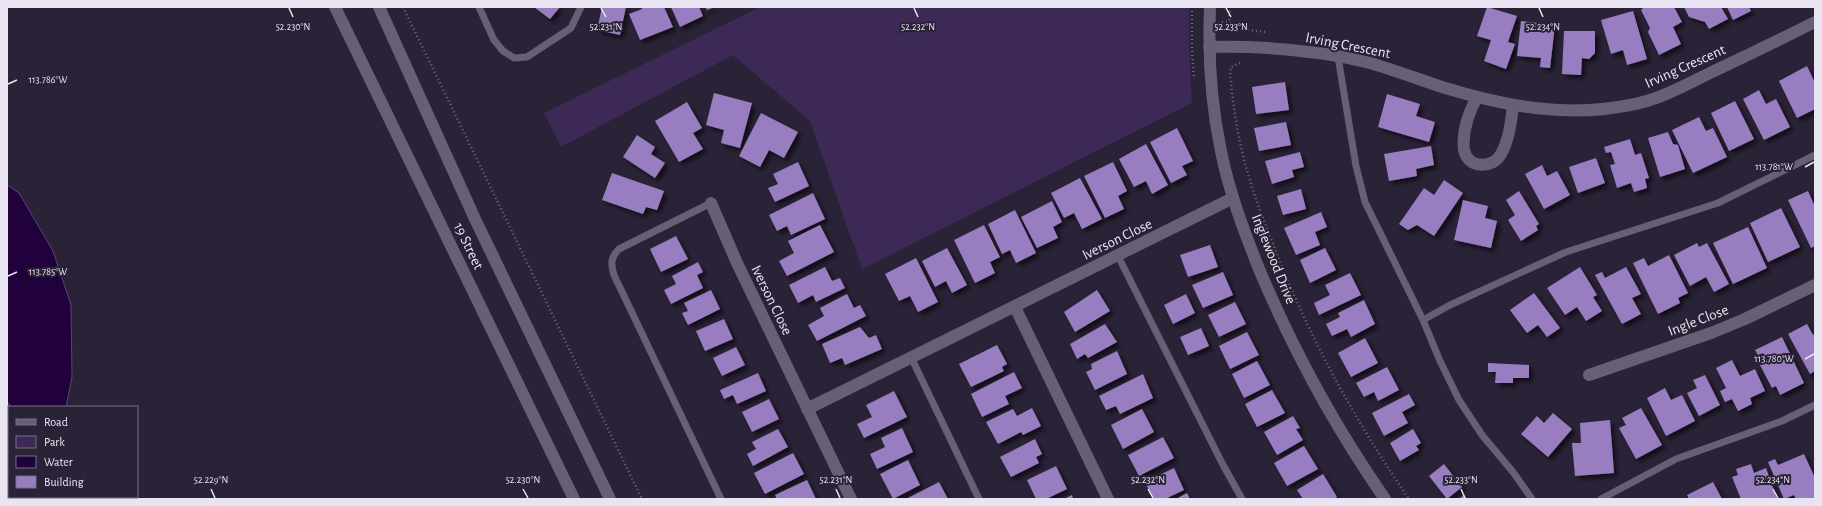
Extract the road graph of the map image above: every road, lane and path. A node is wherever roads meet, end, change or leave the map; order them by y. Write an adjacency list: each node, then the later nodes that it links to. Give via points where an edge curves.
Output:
1 (334, 7): 28 (street, 19 Street)
2 (379, 7): 29 (street, 19 Street, via 475,219)
3 (403, 7): 30 (path)
4 (479, 7): 5 (lane, via 494,40 503,51 514,58 527,57 571,28)
5 (581, 7)
6 (1192, 7): 14 (path)
7 (1210, 7): 11 (street, Inglewood Drive)
8 (1230, 7): 10 (path, via 1229,22 1245,30)
9 (1815, 22): 16 (street, Irving Crescent, via 1668,94 1630,105 1574,112)
10 (1266, 32)
11 (1209, 47): 12 (street, Irving Crescent, via 1280,48); 18 (street, Inglewood Drive, via 1214,112)
12 (1338, 57): 15 (street, Irving Crescent, via 1389,69); 23 (lane, via 1356,166 1365,202)
13 (1245, 62): 37 (path, via 1231,67 1230,73 1244,162 1256,200 1309,330 1354,414)
14 (1194, 79)
15 (1477, 96): 16 (street, Irving Crescent); 16 (street, via 1471,108 1464,138 1465,152 1471,162 1482,166 1493,163 1501,155)
16 (1513, 106)
17 (1815, 155): 23 (lane, via 1718,203 1560,254)
18 (1233, 198): 20 (street, Iverson Close); 36 (street, Inglewood Drive, via 1273,302 1300,357 1335,422)
19 (711, 203): 27 (street, Iverson Close); 31 (lane, via 619,249 613,255 611,264)
20 (1118, 256): 22 (street, Iverson Close); 35 (lane)
21 (1815, 285): 25 (street, Ingle Close, via 1711,333)
22 (1015, 307): 24 (street, Iverson Close); 34 (street)
23 (1423, 320): 38 (lane, via 1459,400 1482,435)
24 (911, 357): 27 (street, Iverson Close); 33 (lane)
25 (1589, 375)
26 (1815, 406): 39 (lane, via 1782,421 1676,459)
27 (807, 409): 32 (street, Iverson Close)
28 (574, 499)
29 (610, 499)
30 (642, 499)
31 (721, 499)
32 (851, 499)
33 (979, 499)
34 (1108, 499)
35 (1242, 499)
36 (1385, 499)
37 (1409, 499)
38 (1532, 499)
39 (1601, 499)

